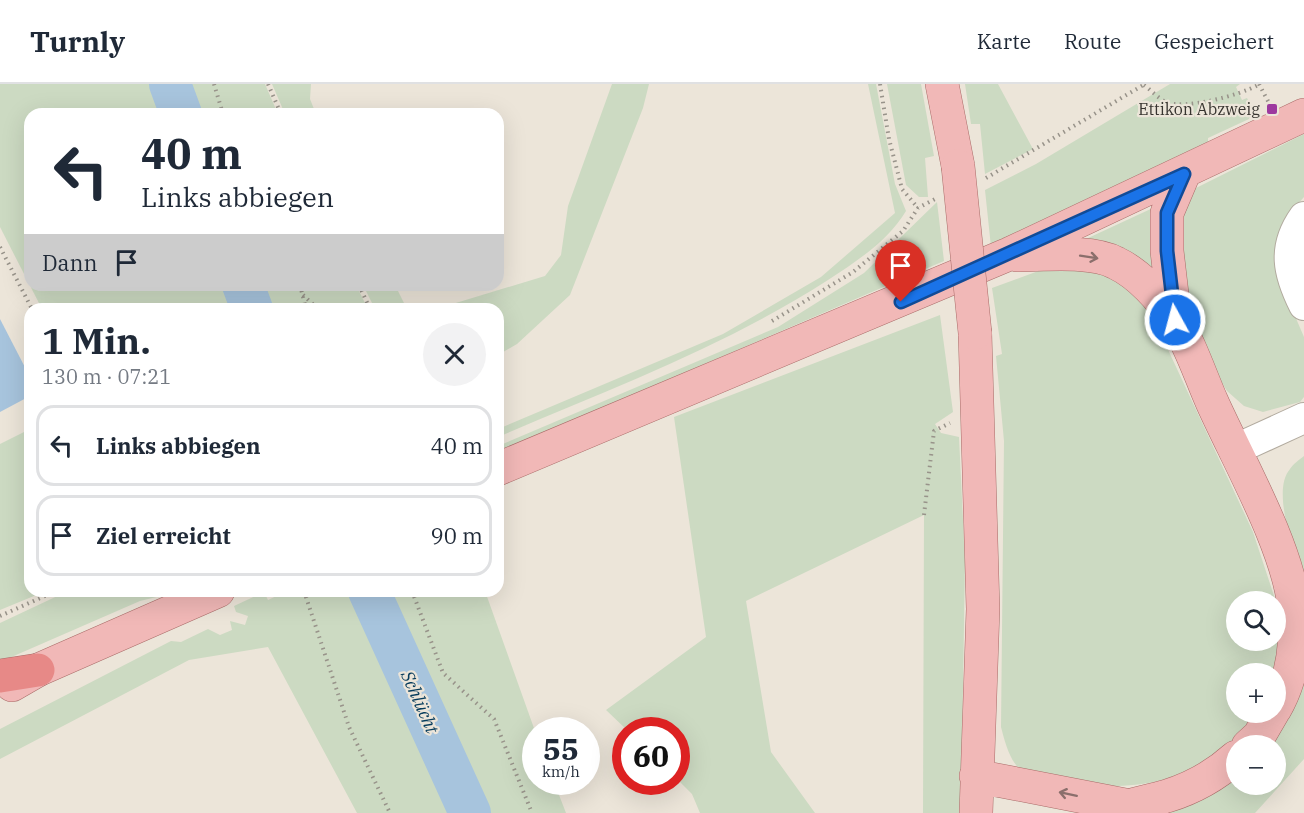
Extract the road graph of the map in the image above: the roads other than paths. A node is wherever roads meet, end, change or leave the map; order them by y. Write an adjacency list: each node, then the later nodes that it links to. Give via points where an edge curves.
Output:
1 (942, 84): 17 (main road, bridge, via 959,180 975,333 983,609)
2 (1304, 115): 3 (main road)
3 (1184, 174): 5 (main road); 7 (main road, via 1167,213)
4 (1304, 217): 6 (street, via 1288,251 1290,271)
5 (1010, 254): 7 (main road, one-way to 7, via 1083,255 1115,262 1143,281); 10 (main road)
6 (1304, 306)
7 (1175, 320): 9 (main road)
8 (1304, 418): 9 (street)
9 (1234, 450): 14 (main road, via 1286,570 1294,606 1296,652)
10 (504, 466)
11 (204, 597): 12 (main road)
12 (38, 670): 13 (highway); 15 (main road)
13 (0, 676)
14 (1286, 683)
15 (0, 691)
16 (1226, 764): 18 (main road, via 1197,785)
17 (976, 776): 18 (main road, one-way to 17); 19 (main road); 20 (main road)
18 (1117, 809)
19 (976, 813)
20 (993, 813)

